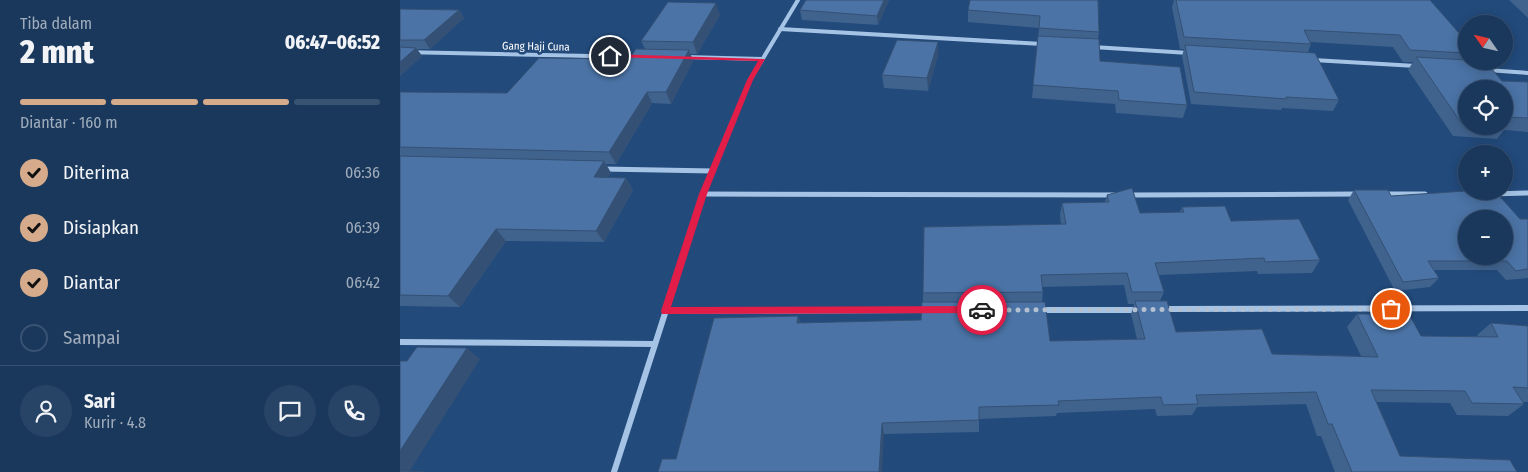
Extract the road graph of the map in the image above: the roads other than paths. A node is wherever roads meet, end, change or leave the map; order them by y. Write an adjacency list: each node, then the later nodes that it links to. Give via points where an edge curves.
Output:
1 (798, 0): 2 (street)
2 (780, 29): 3 (street); 9 (street)
3 (1050, 45)
4 (1089, 47): 6 (street)
5 (400, 52): 7 (street, Gang Haji Cuna)
6 (1199, 53)
7 (645, 57)
8 (674, 57): 9 (street)
9 (762, 59): 15 (street, via 750,80)
10 (1309, 60): 11 (street)
11 (1418, 66)
12 (1478, 70): 13 (street)
13 (1528, 73)
14 (595, 168): 15 (street)
15 (713, 171): 18 (street)
16 (1513, 193): 17 (street)
17 (1528, 193)
18 (703, 194): 19 (street); 27 (street)
19 (1361, 194)
20 (1381, 194): 21 (street)
21 (1430, 194)
22 (1528, 308): 26 (street)
23 (933, 310): 27 (street)
24 (1032, 310): 25 (street)
25 (1141, 310)
26 (1151, 310)
27 (666, 311): 29 (street)
28 (400, 342): 29 (street)
29 (655, 344): 30 (street)
30 (614, 472)

